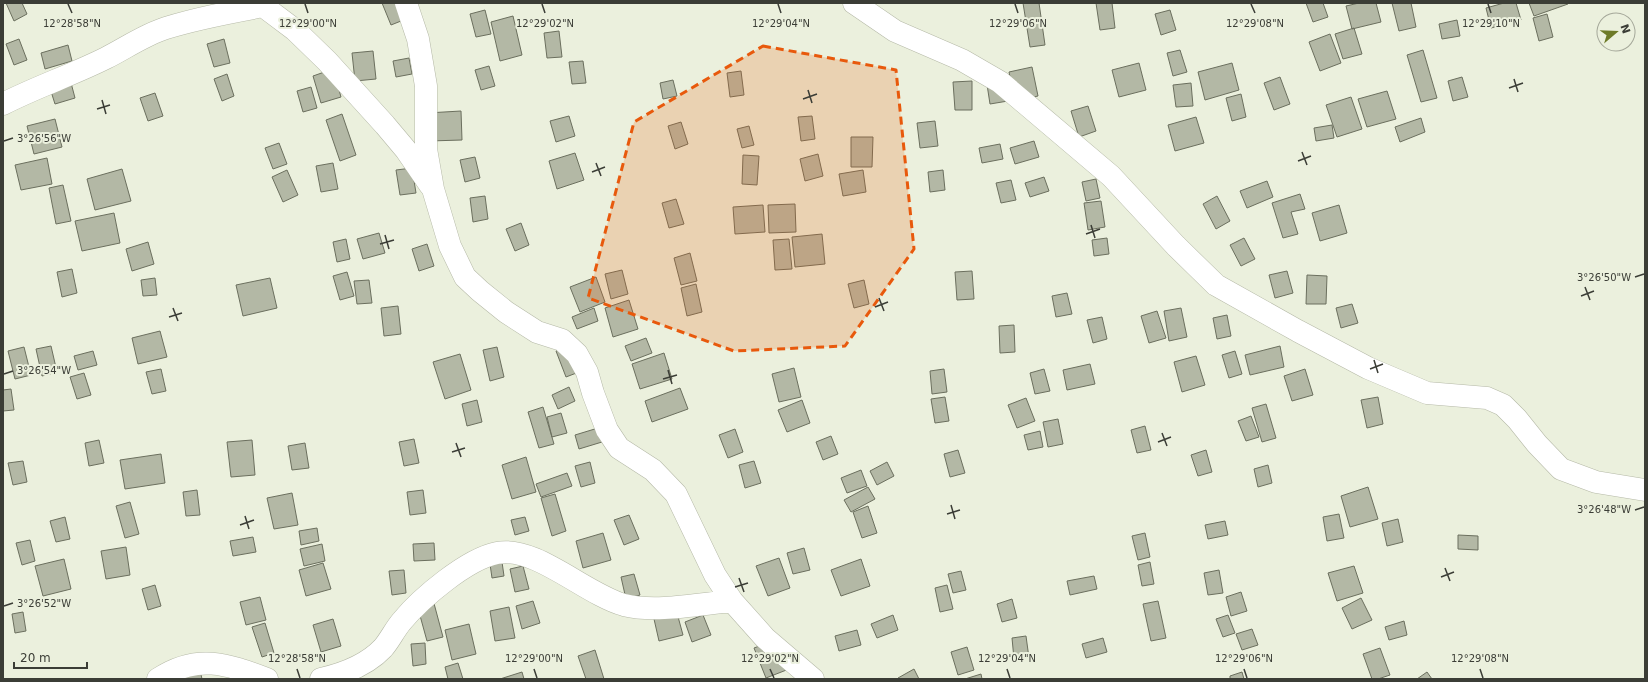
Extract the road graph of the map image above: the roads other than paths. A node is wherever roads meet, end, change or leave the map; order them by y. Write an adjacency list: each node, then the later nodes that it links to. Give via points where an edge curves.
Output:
1 (406, 3): 5 (street, via 418,39 426,86 426,149)
2 (854, 3): 6 (street, via 896,31 962,60 1000,82 1111,176 1216,285 1368,368 1427,393 1488,398 1503,405 1561,469 1596,482)
3 (262, 5): 4 (street, via 166,28 143,37 107,58); 5 (street, via 295,30 327,62 406,150)
4 (3, 104)
5 (432, 189): 7 (street, via 450,246 465,277 506,312 537,332 562,340 577,354 587,372 607,430 619,448 653,470 676,494 715,575)
6 (1645, 490)
7 (732, 601): 10 (street, via 646,609 624,605 599,596 542,562 516,553 498,553 480,559 457,572 402,621 382,648 364,663 336,676); 11 (street, via 765,638)
8 (158, 679): 9 (street, via 186,666 210,663 231,666)
9 (266, 679)
10 (321, 679)
11 (813, 679)

